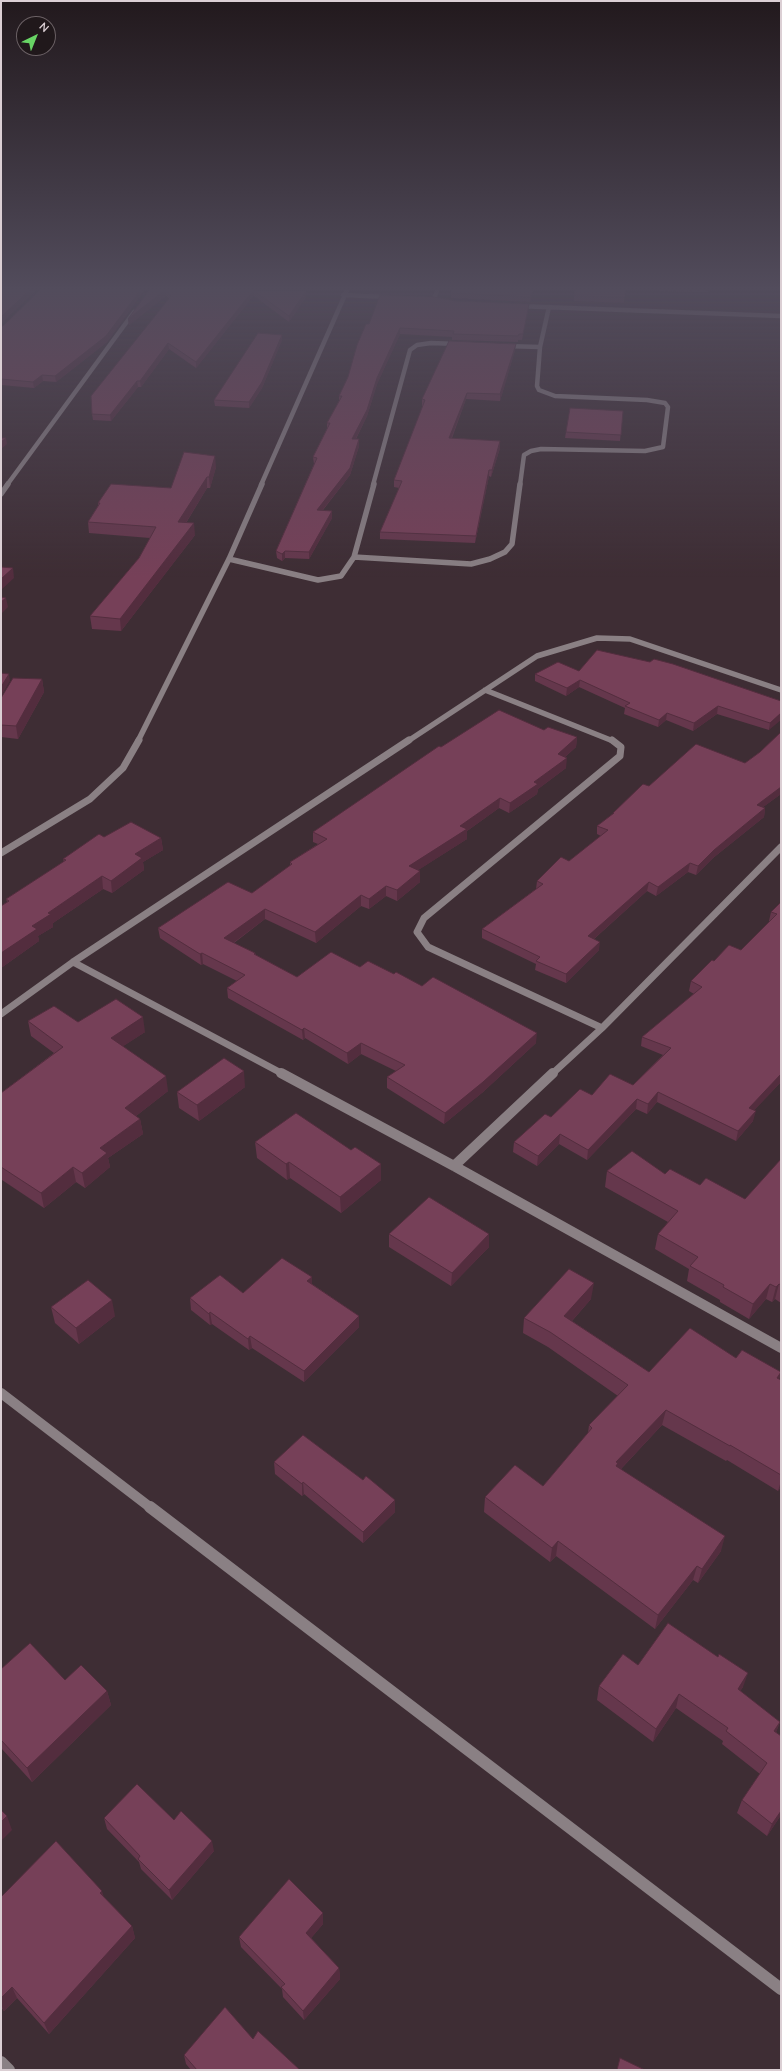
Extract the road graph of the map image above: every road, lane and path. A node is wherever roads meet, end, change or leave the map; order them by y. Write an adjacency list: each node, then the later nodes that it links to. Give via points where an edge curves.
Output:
1 (81, 385): 5 (street)
2 (304, 385): 7 (street)
3 (401, 385): 6 (street)
4 (538, 385): 6 (street, via 539,390 555,396 652,400 664,403 668,407 663,447 645,451 531,450 524,455 512,544 505,552 490,559 471,564)
5 (1, 494)
6 (354, 557): 7 (street, via 341,576 318,580)
7 (229, 560): 11 (street, via 123,768 90,800)
8 (485, 690): 9 (street, via 537,656 597,638 630,639); 12 (street); 14 (street, via 608,738 621,747 620,756 424,918 417,932 428,947)
9 (781, 690)
10 (781, 847): 14 (street)
11 (1, 853)
12 (73, 962): 13 (street); 15 (street)
13 (1, 1014)
14 (602, 1028): 15 (street)
15 (454, 1166): 16 (street)
16 (781, 1348)
17 (1, 1393): 18 (street)
18 (781, 1989)
19 (1, 2062): 20 (street)
20 (9, 2070)

